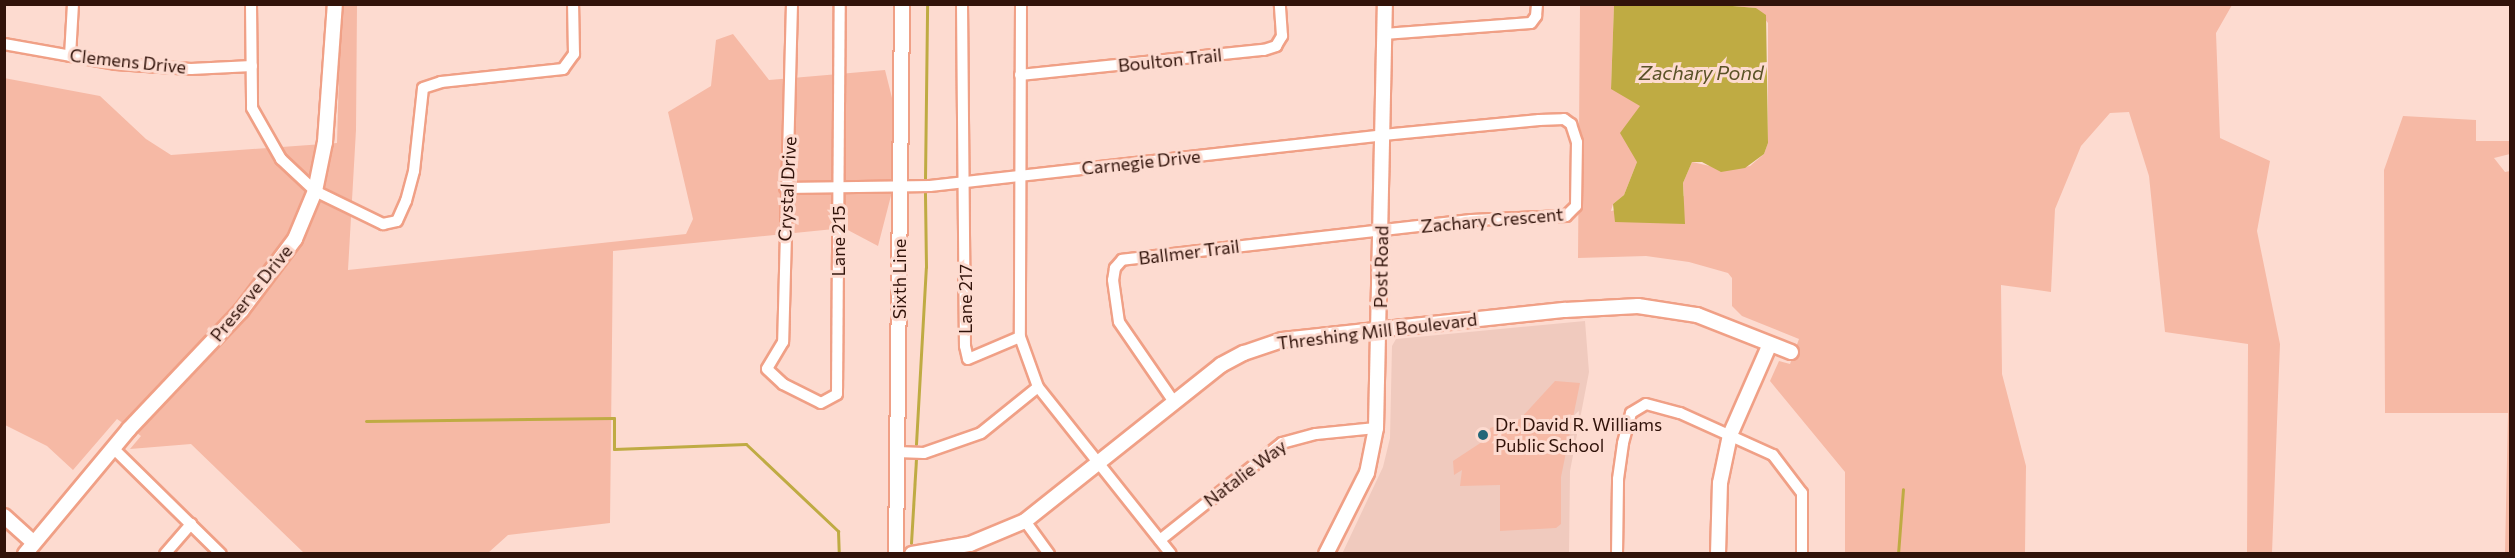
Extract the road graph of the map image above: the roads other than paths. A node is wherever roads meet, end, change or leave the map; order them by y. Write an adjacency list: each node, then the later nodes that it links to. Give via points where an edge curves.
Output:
1 (73, 4): 15 (street)
2 (251, 4): 16 (street)
3 (335, 4): 24 (street, Preserve Drive, via 325,142)
4 (573, 4): 24 (street, via 574,54 563,69 441,82 423,88 414,171 397,221 383,224)
5 (792, 4): 21 (street, Crystal Drive)
6 (840, 4): 22 (street, Lane 215)
7 (902, 4): 23 (street, Sixth Line)
8 (962, 4): 20 (street)
9 (1021, 4): 17 (street)
10 (1280, 4): 17 (street, Boulton Trail, via 1282,36 1276,46 1264,50)
11 (1385, 4): 13 (street, Post Road)
12 (1537, 4): 13 (street, via 1536,16 1530,23)
13 (1384, 34): 18 (street, Post Road)
14 (4, 44): 15 (street, Clemens Drive)
15 (70, 56): 16 (street, Clemens Drive, via 180,68)
16 (252, 66): 24 (street, via 252,108 281,159)
17 (1020, 75): 19 (street)
18 (1383, 135): 19 (street, Carnegie Drive); 25 (street, Post Road); 25 (street, Zachary Crescent, via 1564,119 1575,130 1577,170 1576,206 1566,216 1471,220)
19 (1019, 176): 20 (street, Carnegie Drive); 27 (street)
20 (965, 182): 23 (street, Carnegie Drive); 27 (street, Lane 217, via 968,359)
21 (785, 188): 22 (street, Carnegie Drive); 30 (street, Crystal Drive, via 783,342)
22 (838, 188): 23 (street, Carnegie Drive); 30 (street, Lane 215, via 837,394 829,401 813,402)
23 (899, 188): 36 (street, Sixth Line)
24 (315, 191): 35 (street, Preserve Drive, via 295,238 242,311)
25 (1381, 230): 26 (street, Post Road); 32 (street, Ballmer Trail, via 1122,260 1115,268 1113,280 1119,322)
26 (1380, 329): 28 (street, Threshing Mill Boulevard, via 1565,310 1647,306 1697,315); 32 (street, Threshing Mill Boulevard, via 1261,346 1221,366); 33 (street, Post Road)
27 (1020, 337): 31 (street)
28 (1770, 344): 29 (street, Threshing Mill Boulevard); 34 (street)
29 (1791, 352)
30 (767, 369)
31 (1038, 387): 36 (street, via 981,433 924,453); 37 (street)
32 (1174, 402): 37 (street, Threshing Mill Boulevard)
33 (1376, 428): 41 (street, Natalie Way, via 1316,434 1282,443); 50 (street, Post Road, via 1367,473)
34 (1730, 435): 51 (street, via 1667,408 1646,404 1634,409 1618,479); 52 (street, via 1720,483); 53 (street, via 1773,455 1800,489)
35 (113, 448): 40 (street); 42 (street, Preserve Drive)
36 (897, 452): 46 (street, Sixth Line)
37 (1100, 462): 39 (street, Threshing Mill Boulevard); 41 (street)
38 (4, 516): 42 (street)
39 (1025, 521): 47 (street, Threshing Mill Boulevard, via 970,544); 48 (street)
40 (191, 524): 44 (street); 45 (street)
41 (1160, 540): 49 (street)
42 (33, 542): 43 (street, Preserve Drive)
43 (24, 554)
44 (165, 554)
45 (221, 554)
46 (896, 554)
47 (912, 554)
48 (1049, 554)
49 (1171, 554)
50 (1326, 554)
51 (1617, 554)
52 (1718, 554)
53 (1802, 554)

